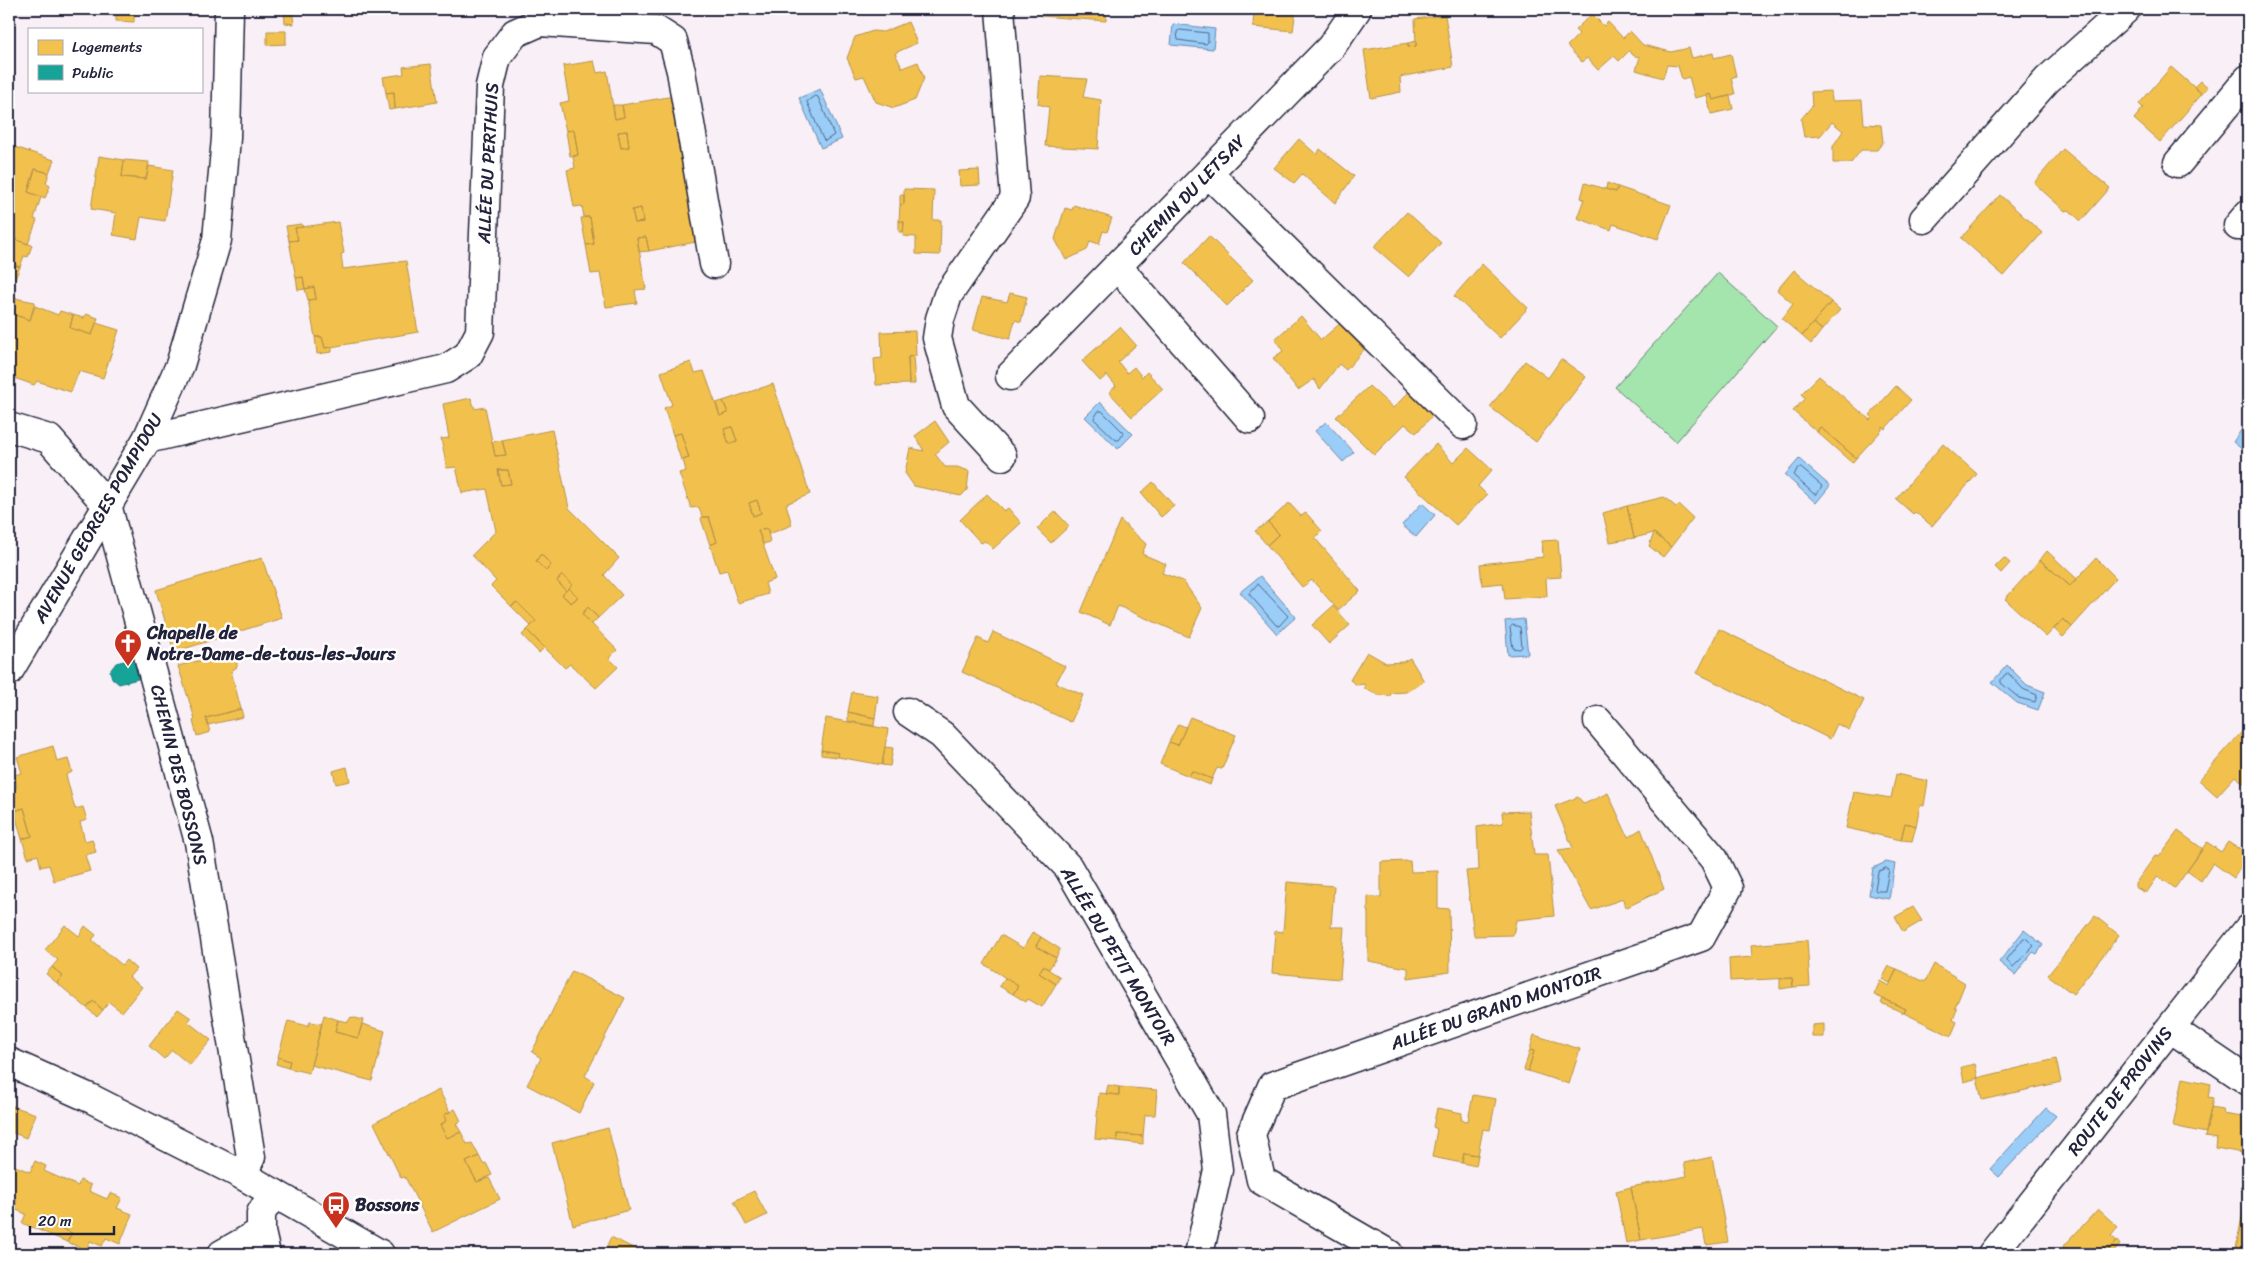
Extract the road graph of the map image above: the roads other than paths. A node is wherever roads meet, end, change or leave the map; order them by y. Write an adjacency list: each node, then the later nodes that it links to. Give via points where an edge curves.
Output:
1 (229, 9): 15 (street, AVENUE GEORGES POMPIDOU, via 226,138 217,240 180,365)
2 (1000, 9): 16 (street, via 1015,198 948,295 937,338 956,406)
3 (1357, 9): 7 (street, CHEMIN DU LETSAY, via 1331,48)
4 (2126, 9): 8 (street, via 2047,80)
5 (2248, 79): 6 (street)
6 (2178, 163)
7 (1208, 173): 10 (street, CHEMIN DU LETSAY); 13 (street)
8 (1924, 220)
9 (714, 264): 15 (street, ALLÉE DU PERTHUIS, via 673,41 656,30 540,22 515,33 497,57 490,86 480,332 468,355 446,369)
10 (1117, 266): 11 (street, CHEMIN DU LETSAY); 12 (street)
11 (1010, 376)
12 (1250, 419)
13 (1463, 425)
14 (9, 426): 17 (street, CHEMIN DES BOSSONS, via 49,439)
15 (148, 439): 17 (street, AVENUE GEORGES POMPIDOU)
16 (1002, 456)
17 (107, 505): 18 (street, AVENUE GEORGES POMPIDOU); 27 (street, CHEMIN DES BOSSONS, via 199,842 251,1157)
18 (9, 671)
19 (908, 712): 32 (street, ALLÉE DU PETIT MONTOIR, via 942,735 1068,867 1211,1114 1218,1170)
20 (1598, 721): 33 (street, ALLÉE DU GRAND MONTOIR, via 1714,859 1728,888 1701,937 1272,1086 1251,1134 1261,1180)
21 (2248, 929): 22 (street, ROUTE DE PROVINS)
22 (2170, 1028): 25 (street); 34 (street, ROUTE DE PROVINS)
23 (9, 1062): 26 (street)
24 (9, 1078): 26 (street)
25 (2248, 1082)
26 (92, 1099): 27 (street)
27 (242, 1175): 28 (street)
28 (274, 1193): 29 (street, via 261,1213); 31 (street)
29 (264, 1243): 30 (street)
30 (222, 1254)
31 (380, 1254)
32 (1200, 1254)
33 (1389, 1254)
34 (1992, 1254)

